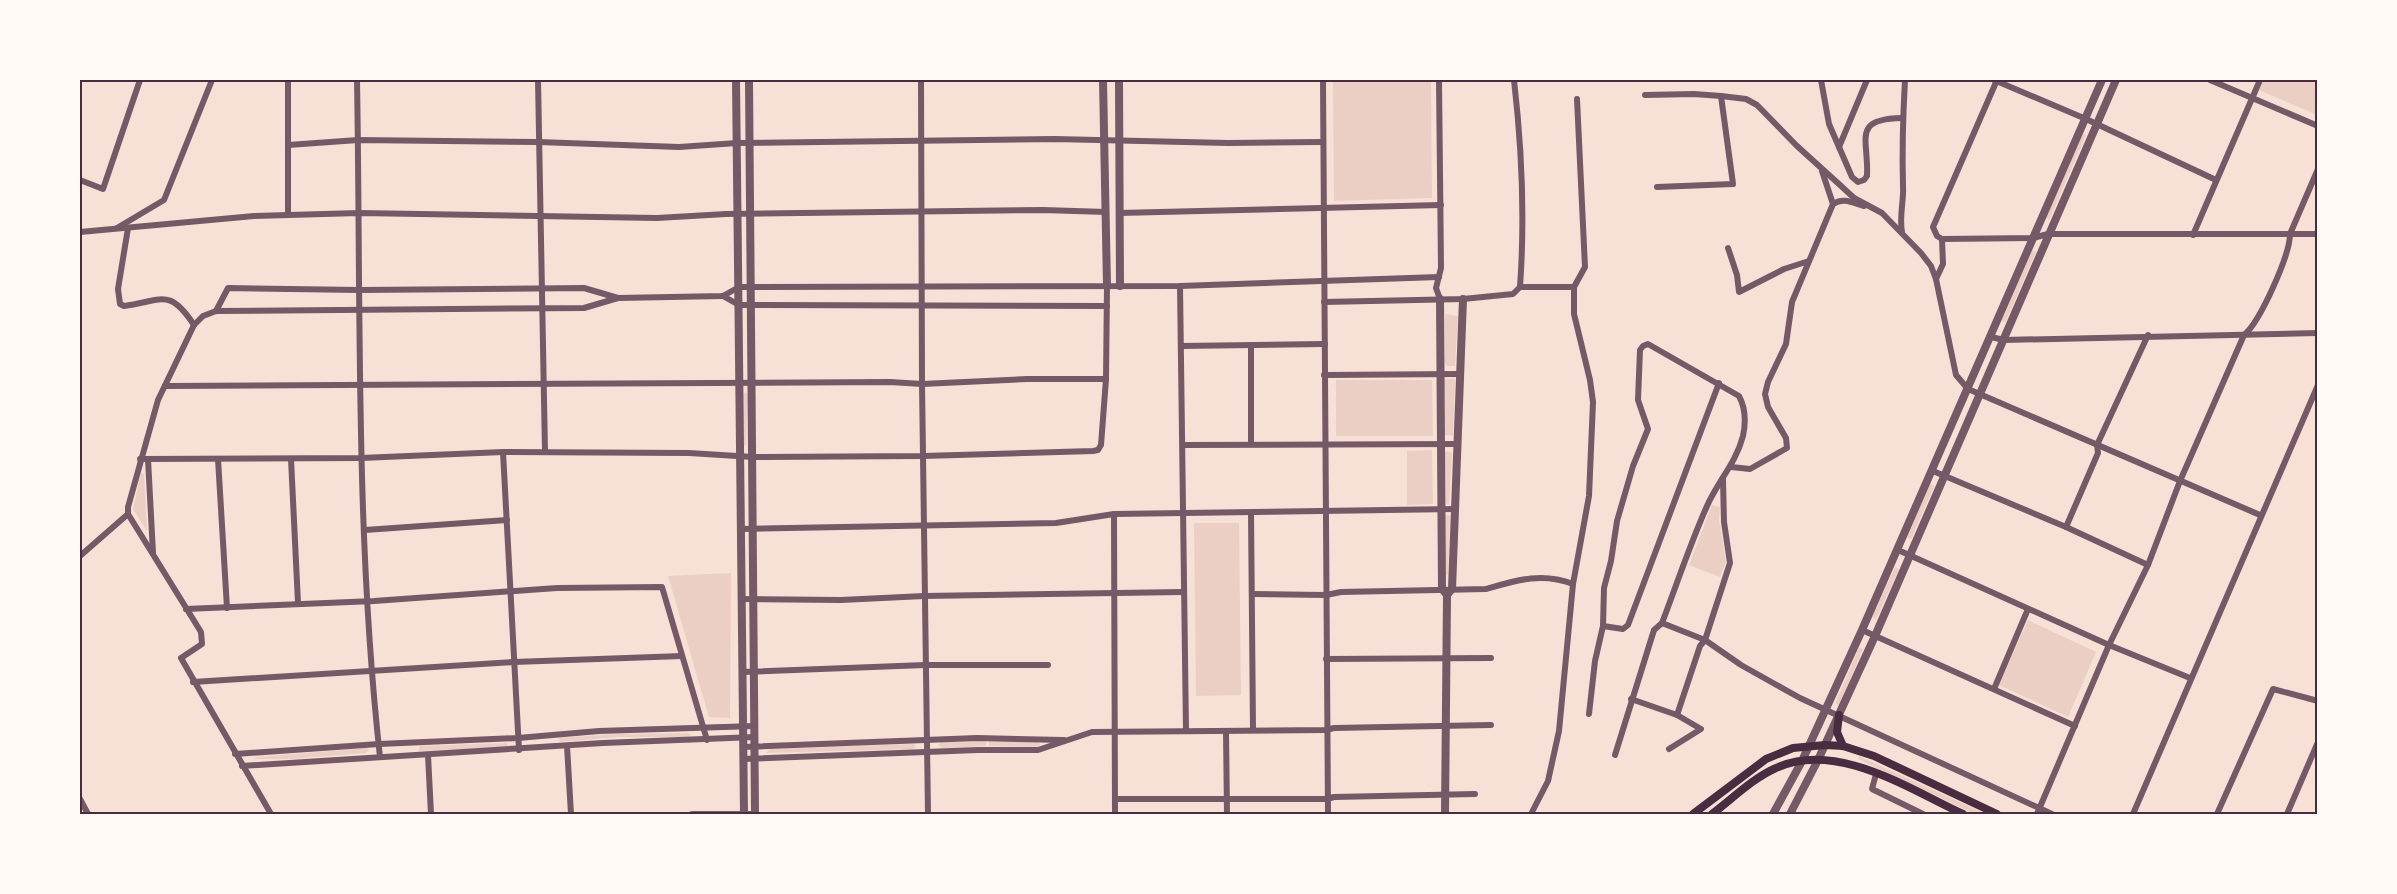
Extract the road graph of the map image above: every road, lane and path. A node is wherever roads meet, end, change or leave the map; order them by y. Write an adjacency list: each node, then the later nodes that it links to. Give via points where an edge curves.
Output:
1 (140, 80): 42 (street, via 103,189)
2 (212, 80): 58 (street, via 164,200)
3 (288, 80): 38 (street)
4 (357, 80): 30 (street)
5 (538, 80): 33 (street)
6 (736, 80): 36 (street)
7 (748, 80): 37 (street)
8 (921, 80): 32 (street)
9 (1104, 80): 31 (street)
10 (1119, 80): 34 (street)
11 (1323, 80): 35 (street)
12 (1439, 80): 46 (street)
13 (1514, 80): 78 (street, via 1524,234)
14 (1821, 80): 39 (street, via 1829,124)
15 (1867, 80): 39 (street)
16 (1905, 80): 26 (street)
17 (1996, 80): 27 (street); 66 (street, via 1933,227)
18 (2102, 80): 27 (street)
19 (2115, 80): 28 (street)
20 (2210, 80): 25 (street)
21 (2260, 80): 25 (street)
22 (1645, 95): 23 (street)
23 (1721, 96): 40 (street, via 1746,99 1757,105); 44 (street, via 1733,184)
24 (1577, 99): 79 (street, via 1586,267)
25 (2252, 99): 29 (street); 43 (street)
26 (1902, 118): 39 (street, via 1883,119 1866,131 1864,180 1858,182 1852,177); 60 (street)
27 (2086, 118): 28 (street); 65 (street)
28 (2096, 124): 43 (street); 61 (street)
29 (2318, 126)
30 (358, 140): 33 (street); 38 (street); 50 (street)
31 (1105, 140): 32 (street); 34 (street); 49 (street)
32 (920, 141): 37 (street); 51 (street)
33 (538, 142): 36 (street, via 679,147); 53 (street)
34 (1119, 142): 35 (street); 52 (street)
35 (1322, 142): 47 (street)
36 (737, 143): 37 (street); 54 (street)
37 (750, 143): 56 (street)
38 (288, 145): 55 (street)
39 (1839, 147)
40 (1821, 168): 45 (street); 48 (street)
41 (2318, 169): 62 (street)
42 (80, 180)
43 (2216, 180): 64 (street)
44 (1657, 187)
45 (1833, 204): 48 (street, via 1839,200); 68 (street)
46 (1441, 205): 47 (street); 69 (street)
47 (1323, 208): 52 (street); 71 (street)
48 (1870, 208): 60 (street, via 1882,213)
49 (1106, 212): 51 (street); 73 (street)
50 (359, 213): 53 (street); 55 (street); 81 (street)
51 (921, 213): 56 (street); 72 (street)
52 (1119, 213): 74 (street)
53 (540, 214): 54 (street, via 657,218); 80 (street)
54 (738, 214): 56 (street); 76 (street)
55 (288, 215): 57 (street)
56 (751, 215): 77 (street)
57 (128, 228): 58 (street); 94 (street, via 118,289 120,304 166,299 182,308)
58 (114, 230): 59 (street)
59 (80, 232)
60 (1902, 232): 70 (street, via 1931,266)
61 (2048, 234): 64 (street); 65 (street); 99 (street)
62 (2290, 234): 63 (street); 64 (street); 97 (street, via 2290,245 2271,290 2253,327)
63 (2318, 234)
64 (2193, 235)
65 (2033, 238): 66 (street); 98 (street)
66 (1942, 239): 70 (street, via 1943,264)
67 (1728, 248): 68 (street, via 1738,292)
68 (1809, 261): 132 (street, via 1792,302 1786,344 1766,394 1787,448 1750,469)
69 (1439, 277): 71 (street); 84 (street, via 1436,288)
70 (1936, 279): 115 (street, via 1956,375)
71 (1323, 282): 75 (street); 86 (street)
72 (921, 286): 73 (street); 77 (street); 89 (street)
73 (1107, 286): 74 (street); 90 (street)
74 (1120, 286): 75 (street)
75 (1180, 286): 102 (street)
76 (739, 287): 77 (street); 82 (street); 87 (street)
77 (752, 287): 88 (street)
78 (1520, 287): 79 (street); 85 (street, via 1513,294)
79 (1574, 287): 156 (street, via 1574,314 1593,402 1589,496)
80 (542, 288): 81 (street); 83 (street, via 584,288); 91 (street)
81 (359, 290): 92 (street, via 228,288); 93 (street)
82 (723, 296): 83 (street); 87 (street)
83 (618, 298): 91 (street, via 584,308)
84 (1440, 299): 85 (street); 86 (street); 103 (street)
85 (1463, 299): 104 (street)
86 (1324, 302): 100 (street)
87 (739, 305): 88 (street); 109 (street)
88 (752, 306): 89 (street); 107 (street)
89 (921, 306): 90 (street); 111 (street)
90 (1107, 306): 106 (street)
91 (542, 309): 93 (street); 108 (street)
92 (216, 311): 93 (street); 94 (street, via 203,316)
93 (360, 311): 112 (street)
94 (194, 326): 114 (street)
95 (2318, 333): 97 (street)
96 (2148, 335): 97 (street); 99 (street); 122 (street)
97 (2244, 335): 136 (street)
98 (1991, 337): 99 (street); 115 (street)
99 (2004, 340): 116 (street)
100 (1324, 344): 101 (street); 105 (street)
101 (1251, 345): 102 (street); 118 (street)
102 (1181, 346): 121 (street)
103 (1441, 374): 104 (street); 105 (street); 119 (street)
104 (1460, 374): 120 (street)
105 (1324, 375): 117 (street)
106 (1106, 379): 111 (street, via 1027,378); 125 (street, via 1098,450)
107 (752, 382): 109 (street); 111 (street); 127 (street)
108 (543, 383): 109 (street); 112 (street); 124 (street)
109 (740, 383): 126 (street)
110 (1719, 383): 132 (street, via 1739,396 1745,412 1742,438); 172 (street, via 1628,625 1623,629); 172 (street, via 1648,344 1640,351 1638,400 1648,429 1617,521 1604,588)
111 (922, 384): 125 (street)
112 (361, 385): 114 (street); 128 (street)
113 (2318, 385): 144 (street)
114 (165, 386): 129 (street)
115 (1968, 389): 116 (street); 133 (street)
116 (1979, 394): 122 (street); 134 (street)
117 (1324, 443): 118 (street); 119 (street); 140 (street)
118 (1251, 444): 121 (street)
119 (1441, 444): 120 (street); 138 (street)
120 (1458, 444): 137 (street)
121 (1183, 445): 143 (street)
122 (2097, 445): 136 (street); 147 (street, via 2098,453)
123 (503, 452): 124 (street); 128 (street); 145 (street)
124 (545, 452): 126 (street)
125 (923, 456): 127 (street); 146 (street)
126 (740, 457): 127 (street); 149 (street)
127 (753, 457): 148 (street)
128 (361, 458): 131 (street); 150 (street)
129 (144, 459): 130 (street); 141 (street); 152 (street)
130 (218, 459): 131 (street); 168 (street)
131 (291, 459): 167 (street)
132 (1731, 467): 135 (street)
133 (1932, 471): 134 (street); 151 (street)
134 (1943, 476): 147 (street); 153 (street)
135 (1723, 479): 171 (street, via 1708,504); 175 (street, via 1730,563)
136 (2180, 481): 144 (street); 155 (street)
137 (1455, 509): 138 (street); 158 (street)
138 (1442, 510): 140 (street); 158 (street)
139 (1251, 513): 140 (street); 143 (street); 161 (street)
140 (1325, 513): 162 (street)
141 (128, 514): 152 (street); 154 (street)
142 (1114, 514): 143 (street); 146 (street, via 1056,523); 160 (street)
143 (1183, 514): 159 (street)
144 (2260, 515): 187 (street)
145 (507, 520): 150 (street); 157 (street)
146 (923, 526): 148 (street); 163 (street)
147 (2066, 527): 155 (street)
148 (754, 528): 149 (street); 165 (street)
149 (741, 529): 164 (street)
150 (365, 530): 166 (street)
151 (1898, 549): 153 (street); 173 (street)
152 (153, 554): 169 (street)
153 (1909, 555): 170 (street); 174 (street)
154 (80, 556)
155 (2148, 565): 176 (street)
156 (1573, 584): 158 (street, via 1536,577 1486,590); 253 (street, via 1559,731 1548,781)
157 (511, 591): 166 (street); 177 (street, via 662,587); 181 (street)
158 (1447, 591): 162 (street); 178 (street)
159 (1183, 592): 160 (street); 202 (street)
160 (1114, 594): 163 (street); 206 (street)
161 (1252, 594): 162 (street); 204 (street)
162 (1326, 595): 180 (street)
163 (924, 596): 165 (street); 182 (street)
164 (741, 599): 165 (street); 185 (street)
165 (754, 599): 186 (street)
166 (368, 601): 167 (street); 184 (street)
167 (298, 603): 168 (street)
168 (227, 608): 169 (street)
169 (186, 609): 188 (street, via 201,632 202,644 181,658)
170 (2028, 609): 176 (street); 189 (street)
171 (1662, 623): 175 (street); 190 (street, via 1654,630)
172 (1603, 626): 193 (street)
173 (1862, 630): 174 (street); 192 (street)
174 (1875, 636): 189 (street); 195 (street)
175 (1705, 640): 192 (street, via 1774,685); 194 (street)
176 (2109, 645): 187 (street); 200 (street)
177 (682, 656): 181 (street); 201 (street)
178 (1447, 657): 179 (street); 180 (street); 199 (street)
179 (1491, 658)
180 (1326, 659): 205 (street)
181 (514, 662): 184 (street); 209 (street)
182 (925, 665): 183 (street); 186 (street); 211 (street)
183 (1048, 665)
184 (374, 672): 188 (street); 214 (street)
185 (742, 672): 186 (street); 197 (street)
186 (754, 672): 198 (street)
187 (2190, 678): 262 (street)
188 (193, 682): 224 (street)
189 (1994, 689): 200 (street)
190 (1631, 699): 194 (street); 226 (street)
191 (2318, 701): 263 (street, via 2273,689)
192 (1826, 710): 195 (street); 217 (street)
193 (1589, 714)
194 (1677, 715): 221 (street, via 1701,729)
195 (1839, 715): 215 (street); 218 (main road, via 1837,732); 240 (street)
196 (1491, 725): 199 (street)
197 (742, 726): 198 (street); 201 (street); 207 (street)
198 (755, 726): 208 (street)
199 (1445, 726): 205 (street); 235 (street)
200 (2075, 726): 240 (street)
201 (704, 728): 209 (street, via 599,730); 210 (street)
202 (1186, 730): 203 (street); 206 (street)
203 (1226, 730): 204 (street); 238 (street)
204 (1253, 730): 205 (street)
205 (1326, 730): 239 (street)
206 (1114, 732): 212 (street, via 1092,732); 237 (street)
207 (742, 737): 208 (street); 210 (street); 219 (street)
208 (755, 737): 220 (street)
209 (518, 738): 214 (street); 222 (street)
210 (707, 740): 216 (street)
211 (927, 740): 212 (street); 220 (street); 223 (street)
212 (1067, 740): 223 (street, via 1038,750)
213 (2318, 742): 264 (street)
214 (379, 744): 224 (street); 227 (street)
215 (1825, 745): 217 (main road); 218 (main road); 230 (street)
216 (567, 746): 222 (street); 244 (street)
217 (1809, 746): 231 (street); 254 (main road, via 1781,751 1766,759)
218 (1843, 746): 260 (main road)
219 (743, 747): 220 (street); 228 (street)
220 (755, 747): 229 (street)
221 (1669, 749)
222 (519, 750): 225 (street)
223 (927, 753): 229 (street); 248 (street)
224 (235, 754): 232 (street)
225 (428, 755): 227 (street); 243 (street)
226 (1615, 755)
227 (380, 757): 232 (street)
228 (743, 759): 229 (street); 246 (street)
229 (755, 759): 247 (street)
230 (1818, 760): 231 (main road); 233 (main road, via 1848,762); 257 (street)
231 (1802, 761): 255 (main road, via 1768,772); 256 (street)
232 (242, 766): 242 (street)
233 (1876, 774): 258 (street, via 1872,789); 259 (main road)
234 (1475, 794): 235 (street)
235 (1445, 795): 239 (street); 252 (street)
236 (80, 799): 241 (street)
237 (1115, 799): 238 (street); 249 (street)
238 (1227, 799): 239 (street); 250 (street)
239 (1327, 800): 251 (street)
240 (2038, 812): 261 (street)
241 (88, 814)
242 (271, 814)
243 (431, 814)
244 (571, 814)
245 (692, 814): 246 (street)
246 (744, 814): 247 (street)
247 (755, 814)
248 (928, 814)
249 (1116, 814)
250 (1227, 814)
251 (1328, 814)
252 (1445, 814)
253 (1531, 814)
254 (1694, 814)
255 (1712, 814)
256 (1773, 814)
257 (1790, 814)
258 (1923, 814)
259 (1963, 814)
260 (1997, 814)
261 (2052, 814)
262 (2133, 814)
263 (2217, 814)
264 (2287, 814)

